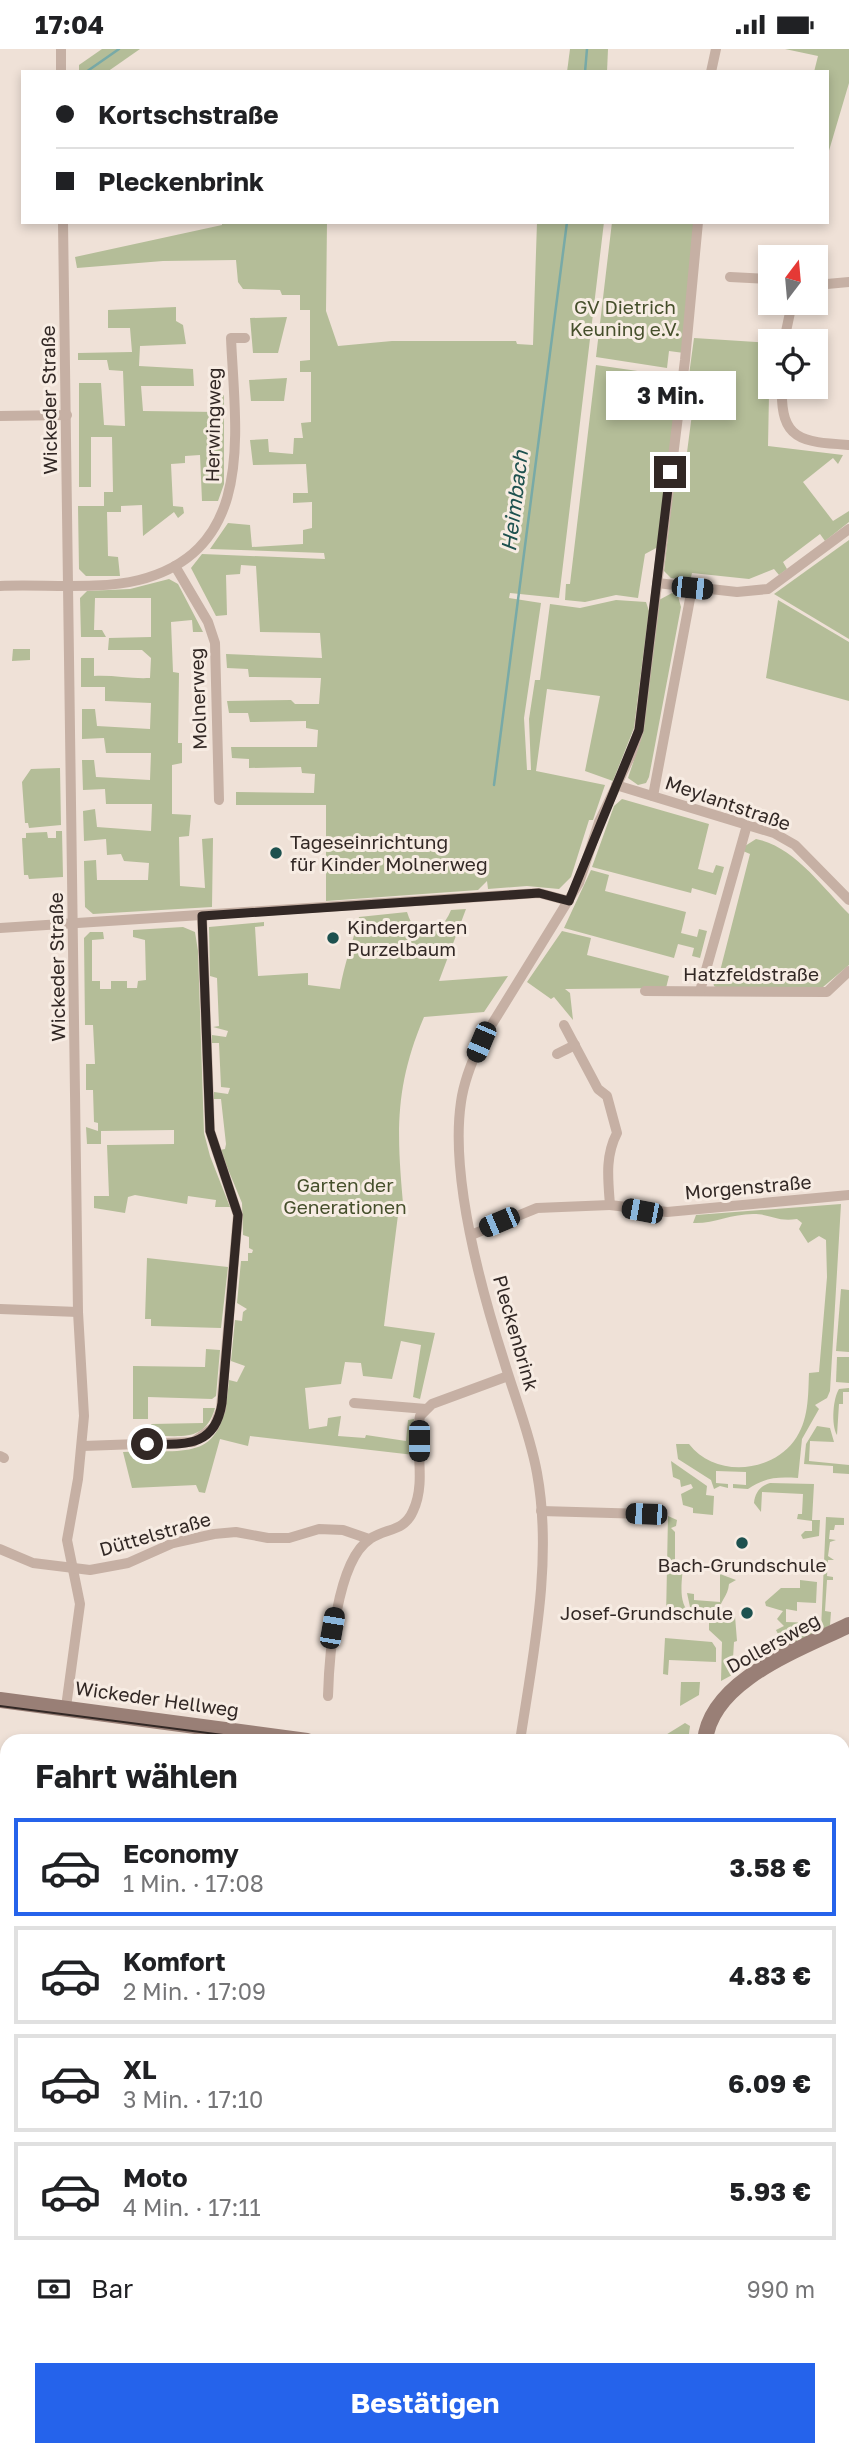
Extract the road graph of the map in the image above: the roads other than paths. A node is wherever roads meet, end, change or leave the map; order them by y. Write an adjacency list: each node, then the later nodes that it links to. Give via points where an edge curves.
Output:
1 (61, 49): 3 (street)
2 (716, 49): 4 (street)
3 (61, 70)
4 (711, 70)
5 (63, 224): 13 (street, Wickeder Straße)
6 (698, 224): 18 (street, Pleckenbrink)
7 (730, 278): 8 (street)
8 (758, 279)
9 (849, 282): 10 (street)
10 (828, 284)
11 (245, 338): 17 (street, Herwingweg, via 231,338 235,460 228,499 211,533)
12 (782, 399): 15 (street, via 782,415 796,436)
13 (67, 415): 14 (street); 19 (street, Wickeder Straße)
14 (0, 416)
15 (849, 445)
16 (849, 529): 21 (street, via 768,589)
17 (175, 566): 19 (street, Herwingweg, via 137,580); 24 (street, Molnerweg, via 215,643)
18 (657, 583): 21 (street); 22 (street, Pleckenbrink, via 639,730)
19 (69, 584): 20 (street, Herwingweg); 29 (street, Wickeder Straße)
20 (0, 586)
21 (692, 588): 23 (street)
22 (616, 785): 23 (street, Meylantstraße); 27 (street, Pleckenbrink)
23 (653, 796): 25 (street, Meylantstraße)
24 (219, 800)
25 (747, 825): 26 (street, Meylantstraße, via 795,845); 33 (street)
26 (849, 900)
27 (569, 901): 28 (street, via 539,893); 39 (street, Pleckenbrink, via 490,1024 463,1087 460,1156)
28 (202, 916): 29 (street); 45 (street, via 210,1131 238,1215 221,1409 214,1427 193,1442)
29 (74, 923): 30 (street); 41 (street, Wickeder Straße)
30 (0, 927)
31 (849, 971): 33 (street, Hatzfeldstraße, via 827,992)
32 (645, 991): 33 (street, Hatzfeldstraße)
33 (700, 991)
34 (564, 1025): 35 (street)
35 (575, 1045): 36 (street); 38 (street, via 614,1116 617,1133 607,1173)
36 (556, 1054)
37 (849, 1195): 38 (street, Morgenstraße, via 667,1212)
38 (610, 1205): 39 (street, Morgenstraße, via 537,1208)
39 (471, 1234): 42 (street, Pleckenbrink)
40 (0, 1309): 41 (street)
41 (78, 1312): 45 (street, Wickeder Straße)
42 (509, 1376): 44 (street); 46 (street, Pleckenbrink, via 531,1448)
43 (354, 1403): 44 (street)
44 (426, 1409): 48 (street, via 419,1423 414,1511 400,1528)
45 (83, 1446): 50 (street, Wickeder Straße, via 67,1539)
46 (541, 1511): 47 (street); 56 (street, Pleckenbrink, via 538,1599)
47 (646, 1514)
48 (369, 1539): 50 (street, Düttelstraße, via 343,1530 319,1529 289,1538 214,1534 173,1543 128,1563); 52 (street, via 356,1557 334,1614)
49 (0, 1549): 50 (street, Düttelstraße, via 33,1563)
50 (72, 1569): 54 (street, Wickeder Straße, via 80,1604)
51 (849, 1625): 57 (main road, Dollersweg, via 735,1686 718,1704)
52 (328, 1696)
53 (0, 1700): 54 (main road, Wickeder Hellweg)
54 (66, 1707): 55 (main road, Wickeder Hellweg)
55 (231, 1734)
56 (521, 1734)
57 (707, 1734)

